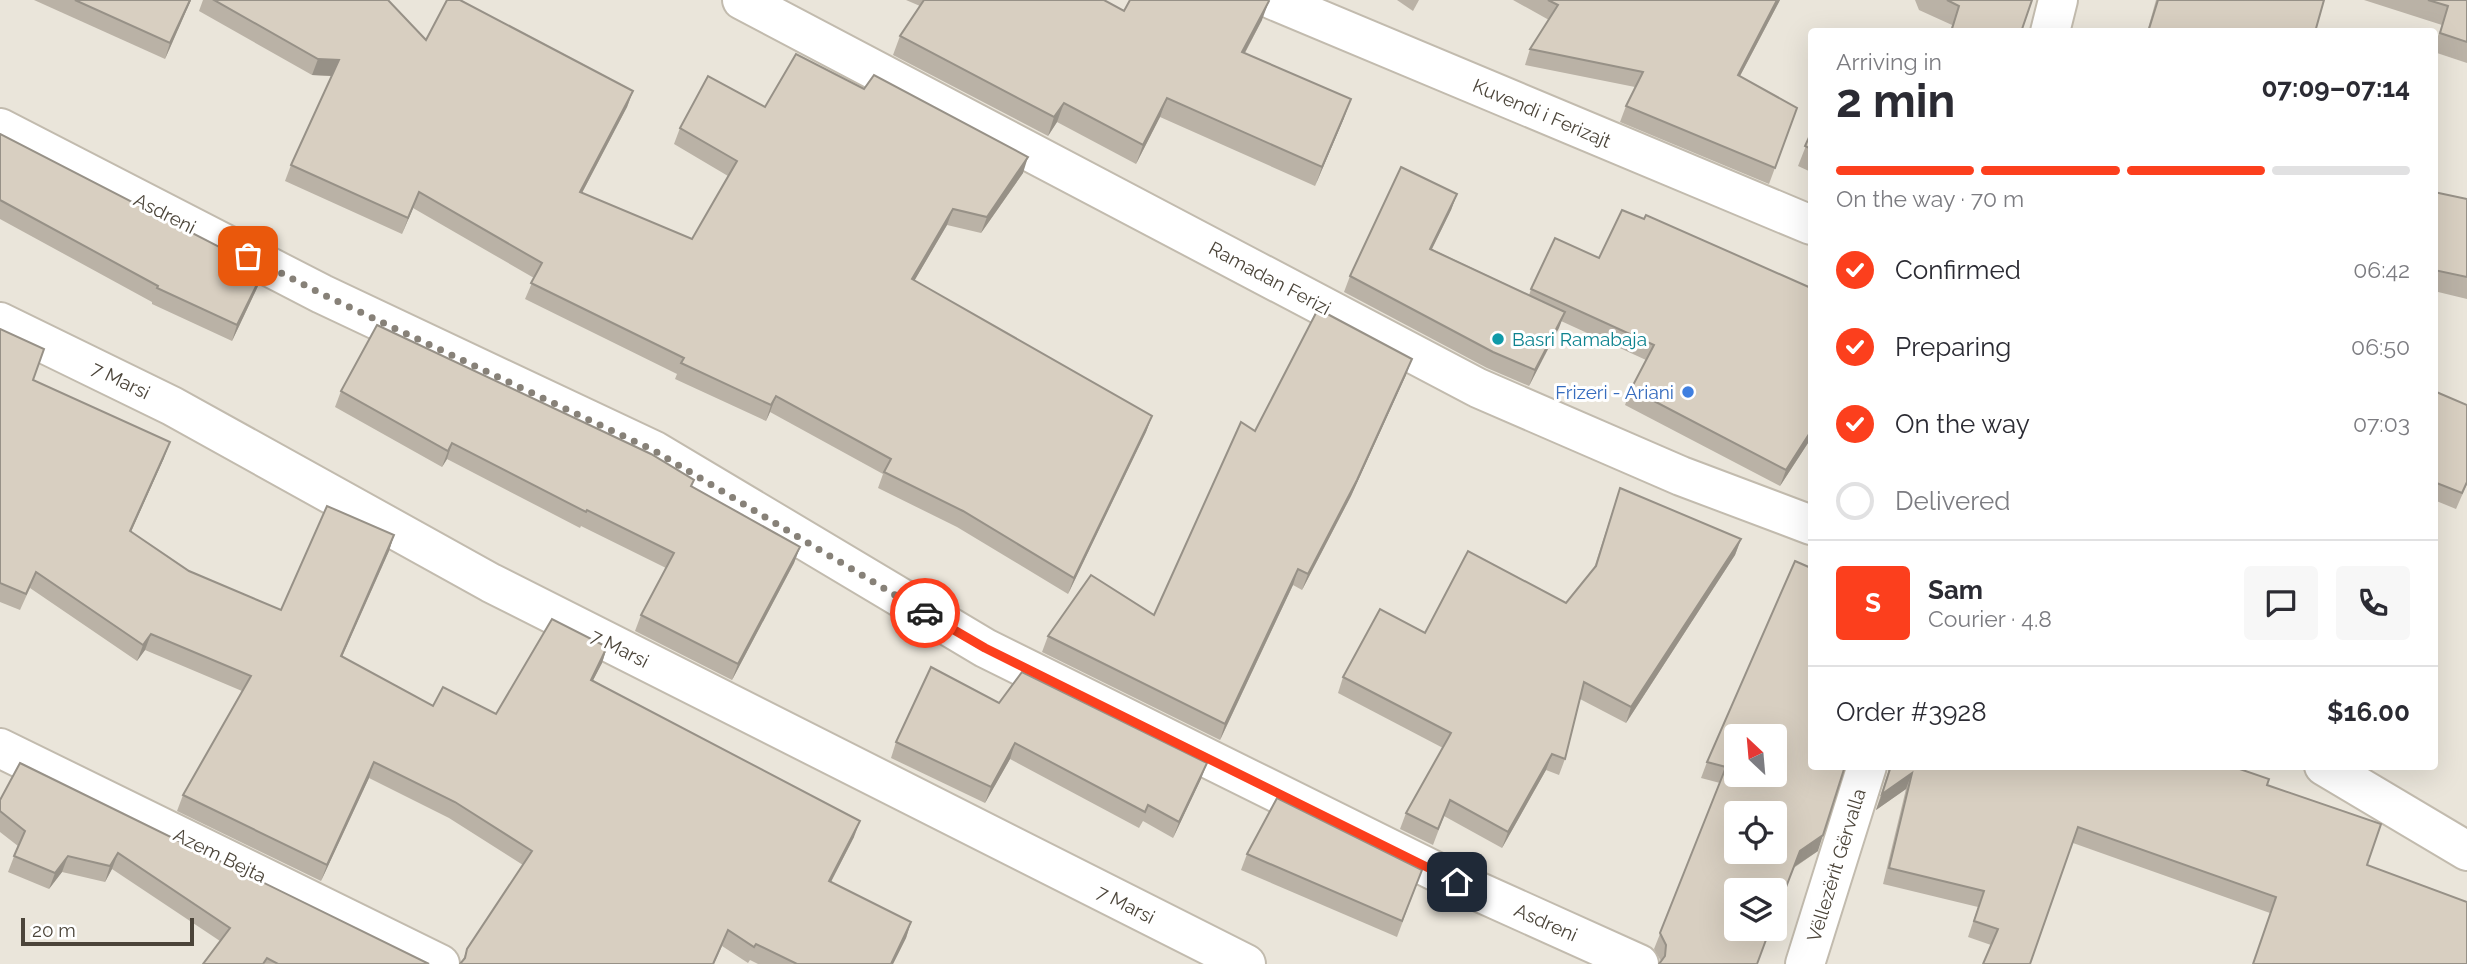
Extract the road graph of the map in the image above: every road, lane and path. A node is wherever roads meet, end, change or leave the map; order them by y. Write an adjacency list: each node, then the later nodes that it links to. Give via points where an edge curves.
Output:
1 (742, 0): 8 (street, Ramadan Ferizi, via 1478,388 1681,476)
2 (1273, 0): 6 (street, Kuvendi i Ferizajt)
3 (2059, 0): 4 (street)
4 (2051, 28)
5 (0, 128): 15 (street, Asdreni, via 322,294 655,451 985,648 1457,882)
6 (1808, 224)
7 (0, 322): 14 (street, 7 Marsi, via 172,405 491,583)
8 (1808, 524)
9 (0, 748): 13 (street, Azem Bejta)
10 (1866, 770): 16 (street, Vëllezërit Gërvalla)
11 (2331, 770): 12 (street)
12 (2467, 851)
13 (440, 964)
14 (1246, 964)
15 (1639, 964)
16 (1805, 964)

